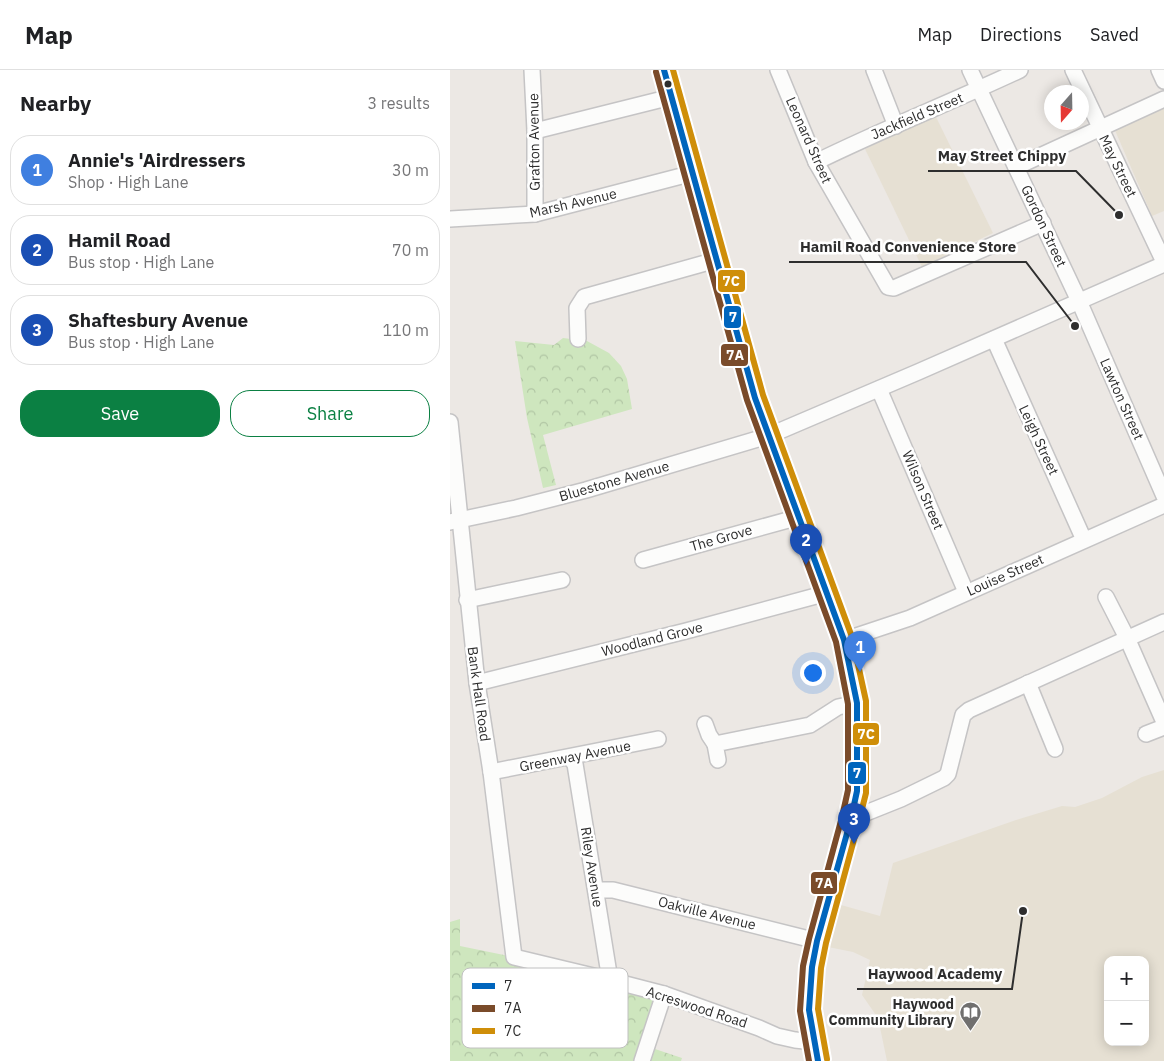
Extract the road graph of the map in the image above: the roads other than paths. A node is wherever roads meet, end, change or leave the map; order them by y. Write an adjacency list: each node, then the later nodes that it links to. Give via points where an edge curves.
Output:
1 (532, 70): 15 (street, Grafton Avenue)
2 (664, 70): 11 (main road)
3 (778, 70): 16 (street, Leonard Street)
4 (874, 70): 13 (street)
5 (970, 70): 10 (street, Gordon Street)
6 (1020, 70): 10 (street, Jackfield Street)
7 (1073, 70): 14 (street, May Street)
8 (1160, 70): 9 (street)
9 (1164, 81)
10 (979, 89): 13 (street, Jackfield Street); 17 (street, Gordon Street)
11 (672, 97): 15 (street); 18 (main road)
12 (1164, 99): 14 (street)
13 (896, 126): 16 (street, Jackfield Street)
14 (1100, 128): 17 (street); 23 (street, May Street)
15 (535, 131): 19 (street, Grafton Avenue)
16 (816, 162): 21 (street, Leonard Street, via 888,287 894,288)
17 (1016, 167): 21 (street, Gordon Street)
18 (693, 173): 19 (street, Marsh Avenue); 22 (main road)
19 (535, 214): 20 (street, Marsh Avenue)
20 (450, 218)
21 (1043, 223): 24 (street, Gordon Street)
22 (716, 260): 25 (street, via 584,297 578,308); 29 (main road)
23 (1164, 263): 24 (street, Bluestone Avenue)
24 (1079, 301): 26 (street, Bluestone Avenue); 30 (street, Lawton Street)
25 (578, 338)
26 (994, 339): 27 (street, Bluestone Avenue); 34 (street, Leigh Street)
27 (879, 389): 29 (street, Bluestone Avenue); 37 (street, Wilson Street)
28 (450, 422): 33 (street, Bank Hall Road)
29 (768, 436): 32 (main road); 33 (street, Bluestone Avenue, via 577,492)
30 (1164, 496)
31 (1164, 505): 34 (street, Louise Street)
32 (799, 517): 35 (street, The Grove); 38 (main road)
33 (454, 521): 40 (street, Bank Hall Road)
34 (1084, 540): 37 (street, Louise Street)
35 (644, 560)
36 (562, 580): 40 (street)
37 (966, 592): 43 (street, Louise Street, via 910,618)
38 (827, 593): 43 (main road); 44 (street, Woodland Grove)
39 (1106, 597): 42 (street)
40 (467, 600): 44 (street, Bank Hall Road)
41 (1164, 622): 42 (street)
42 (1126, 638): 45 (street); 47 (street)
43 (844, 640): 46 (main road)
44 (477, 683): 56 (street, Bank Hall Road)
45 (1028, 683): 53 (street); 57 (street, via 977,705 963,715 948,774 944,778)
46 (857, 703): 52 (street, via 838,707 810,725); 57 (main road, via 857,791)
47 (1164, 722)
48 (705, 724): 52 (street)
49 (1164, 727): 50 (street)
50 (1146, 734)
51 (658, 739): 54 (street, Greenway Avenue)
52 (716, 744): 55 (street)
53 (1054, 749)
54 (570, 758): 56 (street, Greenway Avenue); 58 (street, Riley Avenue, via 575,764)
55 (718, 760)
56 (491, 772): 60 (street, Bank Hall Road, via 514,957)
57 (851, 819): 59 (main road)
58 (596, 890): 59 (street, Oakville Avenue, via 613,890); 62 (street, Riley Avenue)
59 (817, 941): 65 (main road, via 809,996)
60 (521, 959): 61 (street, Acreswood Road)
61 (559, 968)
62 (608, 968)
63 (628, 985): 64 (street, Acreswood Road)
64 (664, 994): 65 (street, Acreswood Road, via 777,1036); 66 (street)
65 (814, 1042): 67 (main road)
66 (642, 1061)
67 (818, 1061)

